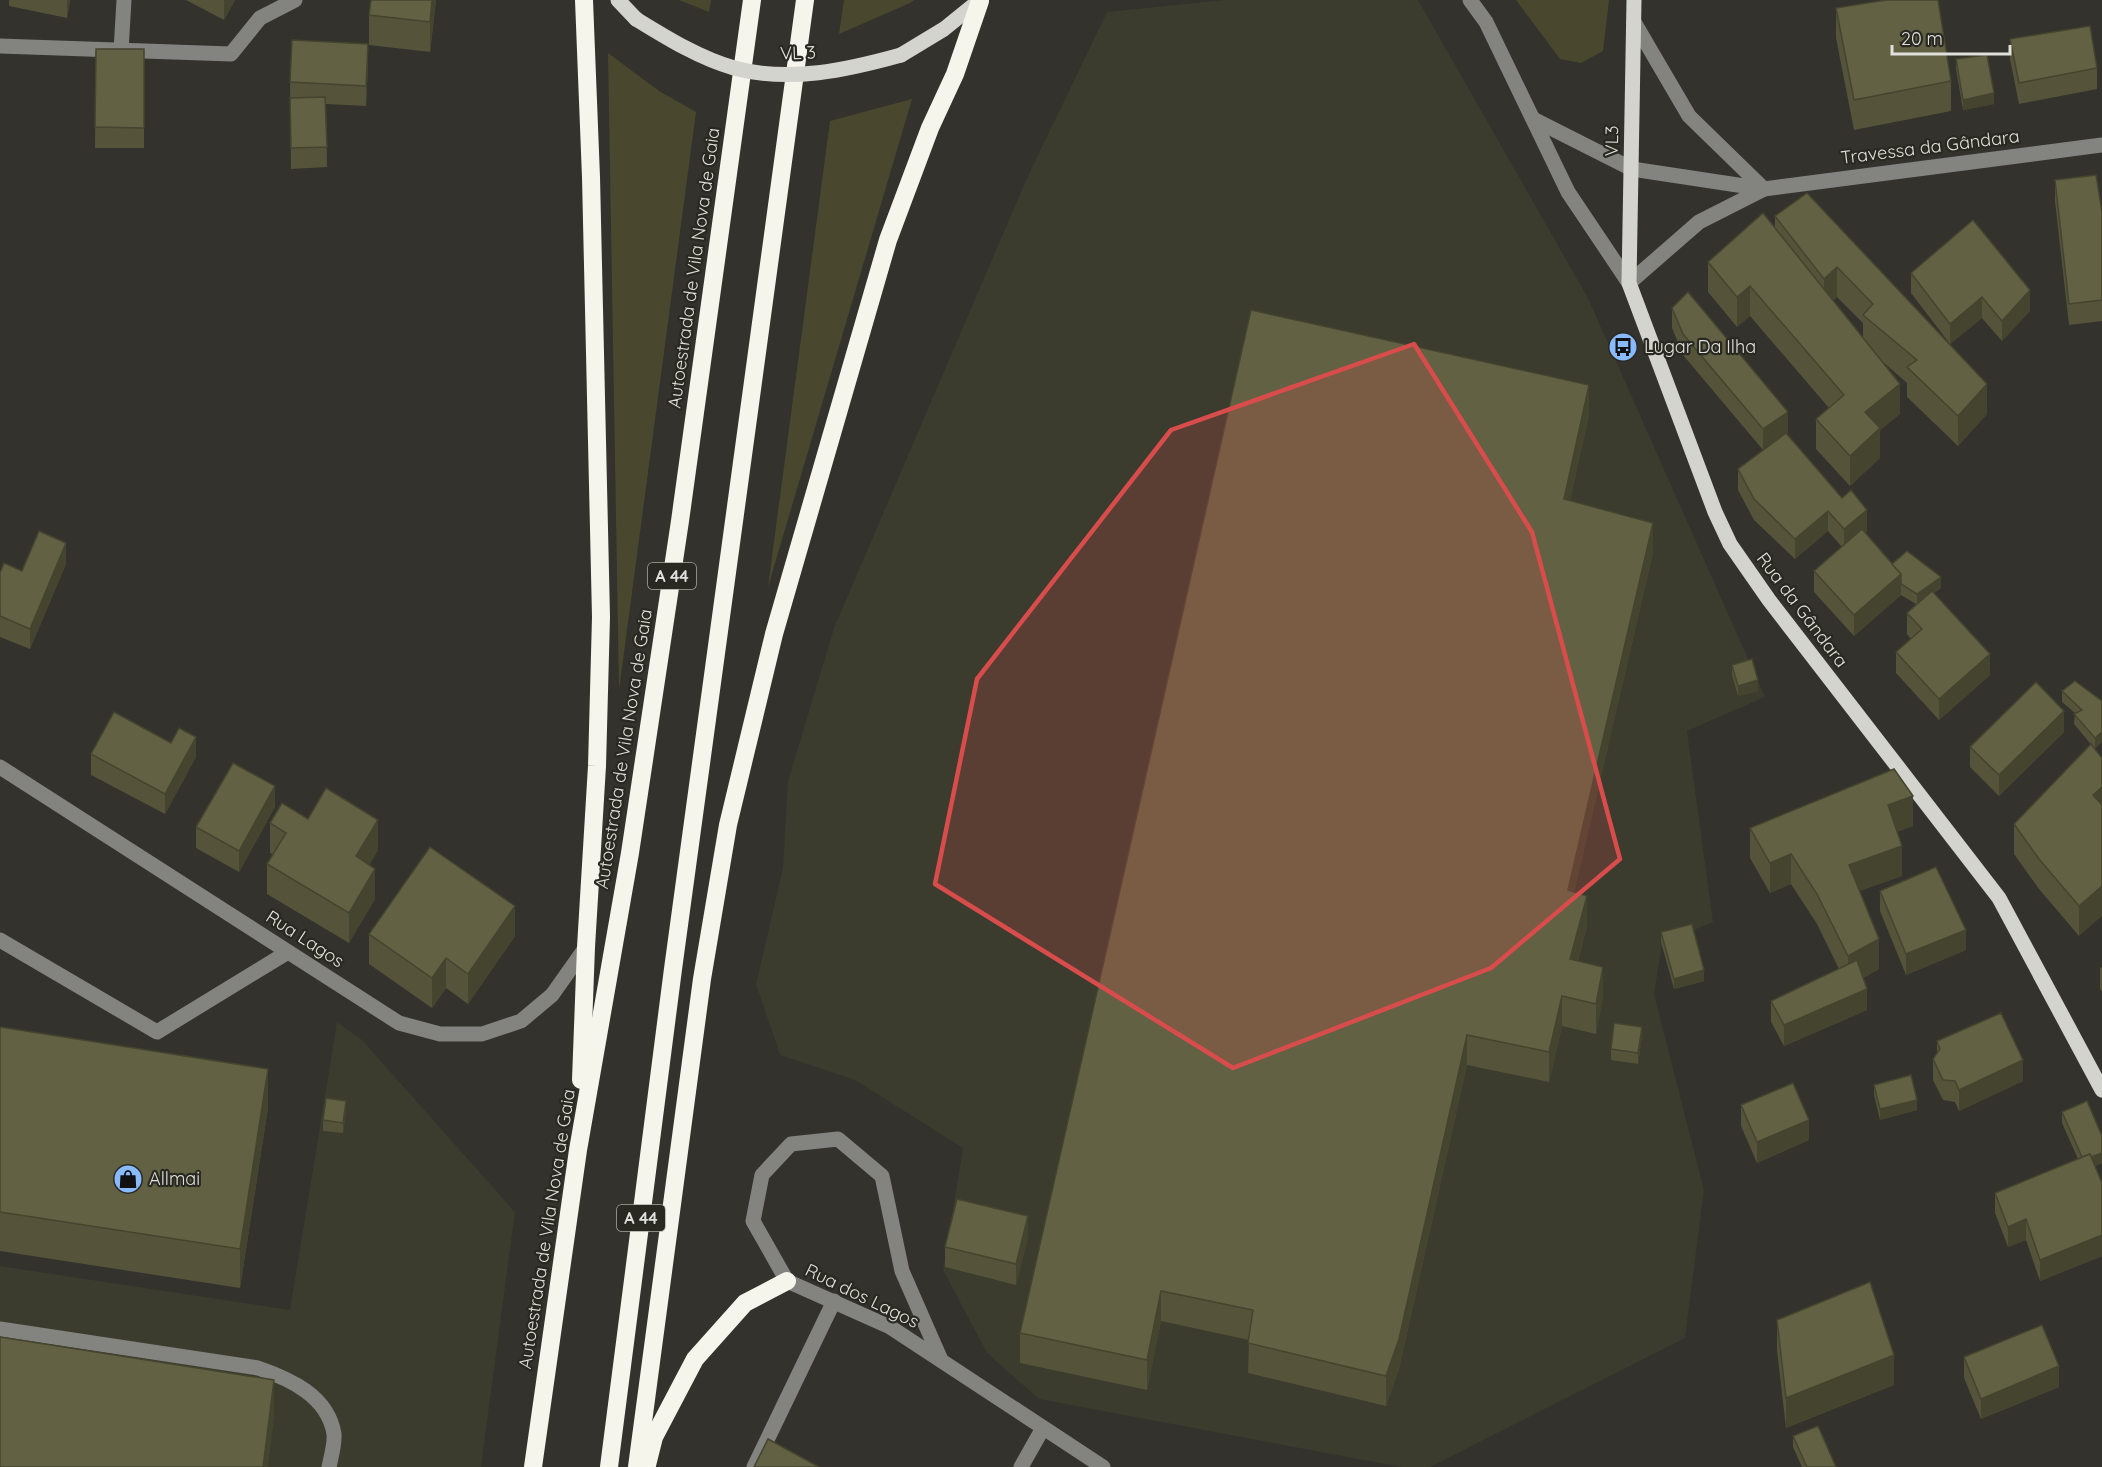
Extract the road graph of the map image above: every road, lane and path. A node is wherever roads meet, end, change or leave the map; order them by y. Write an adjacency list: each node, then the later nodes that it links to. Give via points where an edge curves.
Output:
1 (124, 0): 12 (street)
2 (295, 0): 12 (street, via 260,18 231,54)
3 (584, 0): 20 (highway, via 602,617)
4 (618, 0): 7 (main road, VL 3, bridge, via 636,19 682,47 735,68 791,76 851,69 901,55 944,29)
5 (752, 0): 23 (highway, Autoestrada de Vila Nova de Gaia / A 44, via 630,853)
6 (805, 0): 31 (highway, A 44)
7 (980, 0): 32 (highway, via 955,74 888,240 774,634 728,825 702,979)
8 (1470, 0): 13 (street, Rua da Gândara, via 1486,22)
9 (1634, 0): 10 (main road, VL3)
10 (1634, 22): 15 (main road, VL3); 16 (street, via 1689,116)
11 (0, 46): 12 (street)
12 (121, 51)
13 (1533, 120): 15 (street); 17 (street, Rua da Gândara, via 1569,192)
14 (2102, 145): 16 (street, Travessa da Gândara)
15 (1632, 169): 16 (street, Travessa da Gândara); 17 (main road, VL3)
16 (1764, 189): 17 (street, Travessa da Gândara, via 1699,222)
17 (1629, 283): 22 (main road, Rua da Gândara, via 1730,544 1768,600 1999,898)
18 (0, 767): 21 (street, Rua Lagos)
19 (0, 940): 21 (street, via 157,1032)
20 (586, 947): 21 (street, Rua Lagos, via 552,995 521,1021 482,1034 440,1034 399,1023); 23 (highway)
21 (288, 951)
22 (2102, 1090)
23 (578, 1150): 30 (highway, Autoestrada de Vila Nova de Gaia / A 44)
24 (787, 1281): 25 (street, Rua dos Lagos); 27 (street, Rua dos Lagos, via 753,1221 762,1175 791,1144 838,1139 882,1176 902,1271); 33 (highway, via 746,1303 695,1359 654,1437)
25 (834, 1301): 27 (street, Rua dos Lagos, via 890,1327); 34 (street)
26 (0, 1329): 29 (street, via 258,1368 286,1378 311,1394 325,1410 334,1434)
27 (941, 1360): 28 (street, Rua dos Lagos)
28 (1043, 1428): 35 (street); 36 (street, Rua dos Lagos)
29 (329, 1467)
30 (533, 1467)
31 (609, 1467)
32 (637, 1467)
33 (646, 1467)
34 (754, 1467)
35 (1021, 1467)
36 (1103, 1467)

